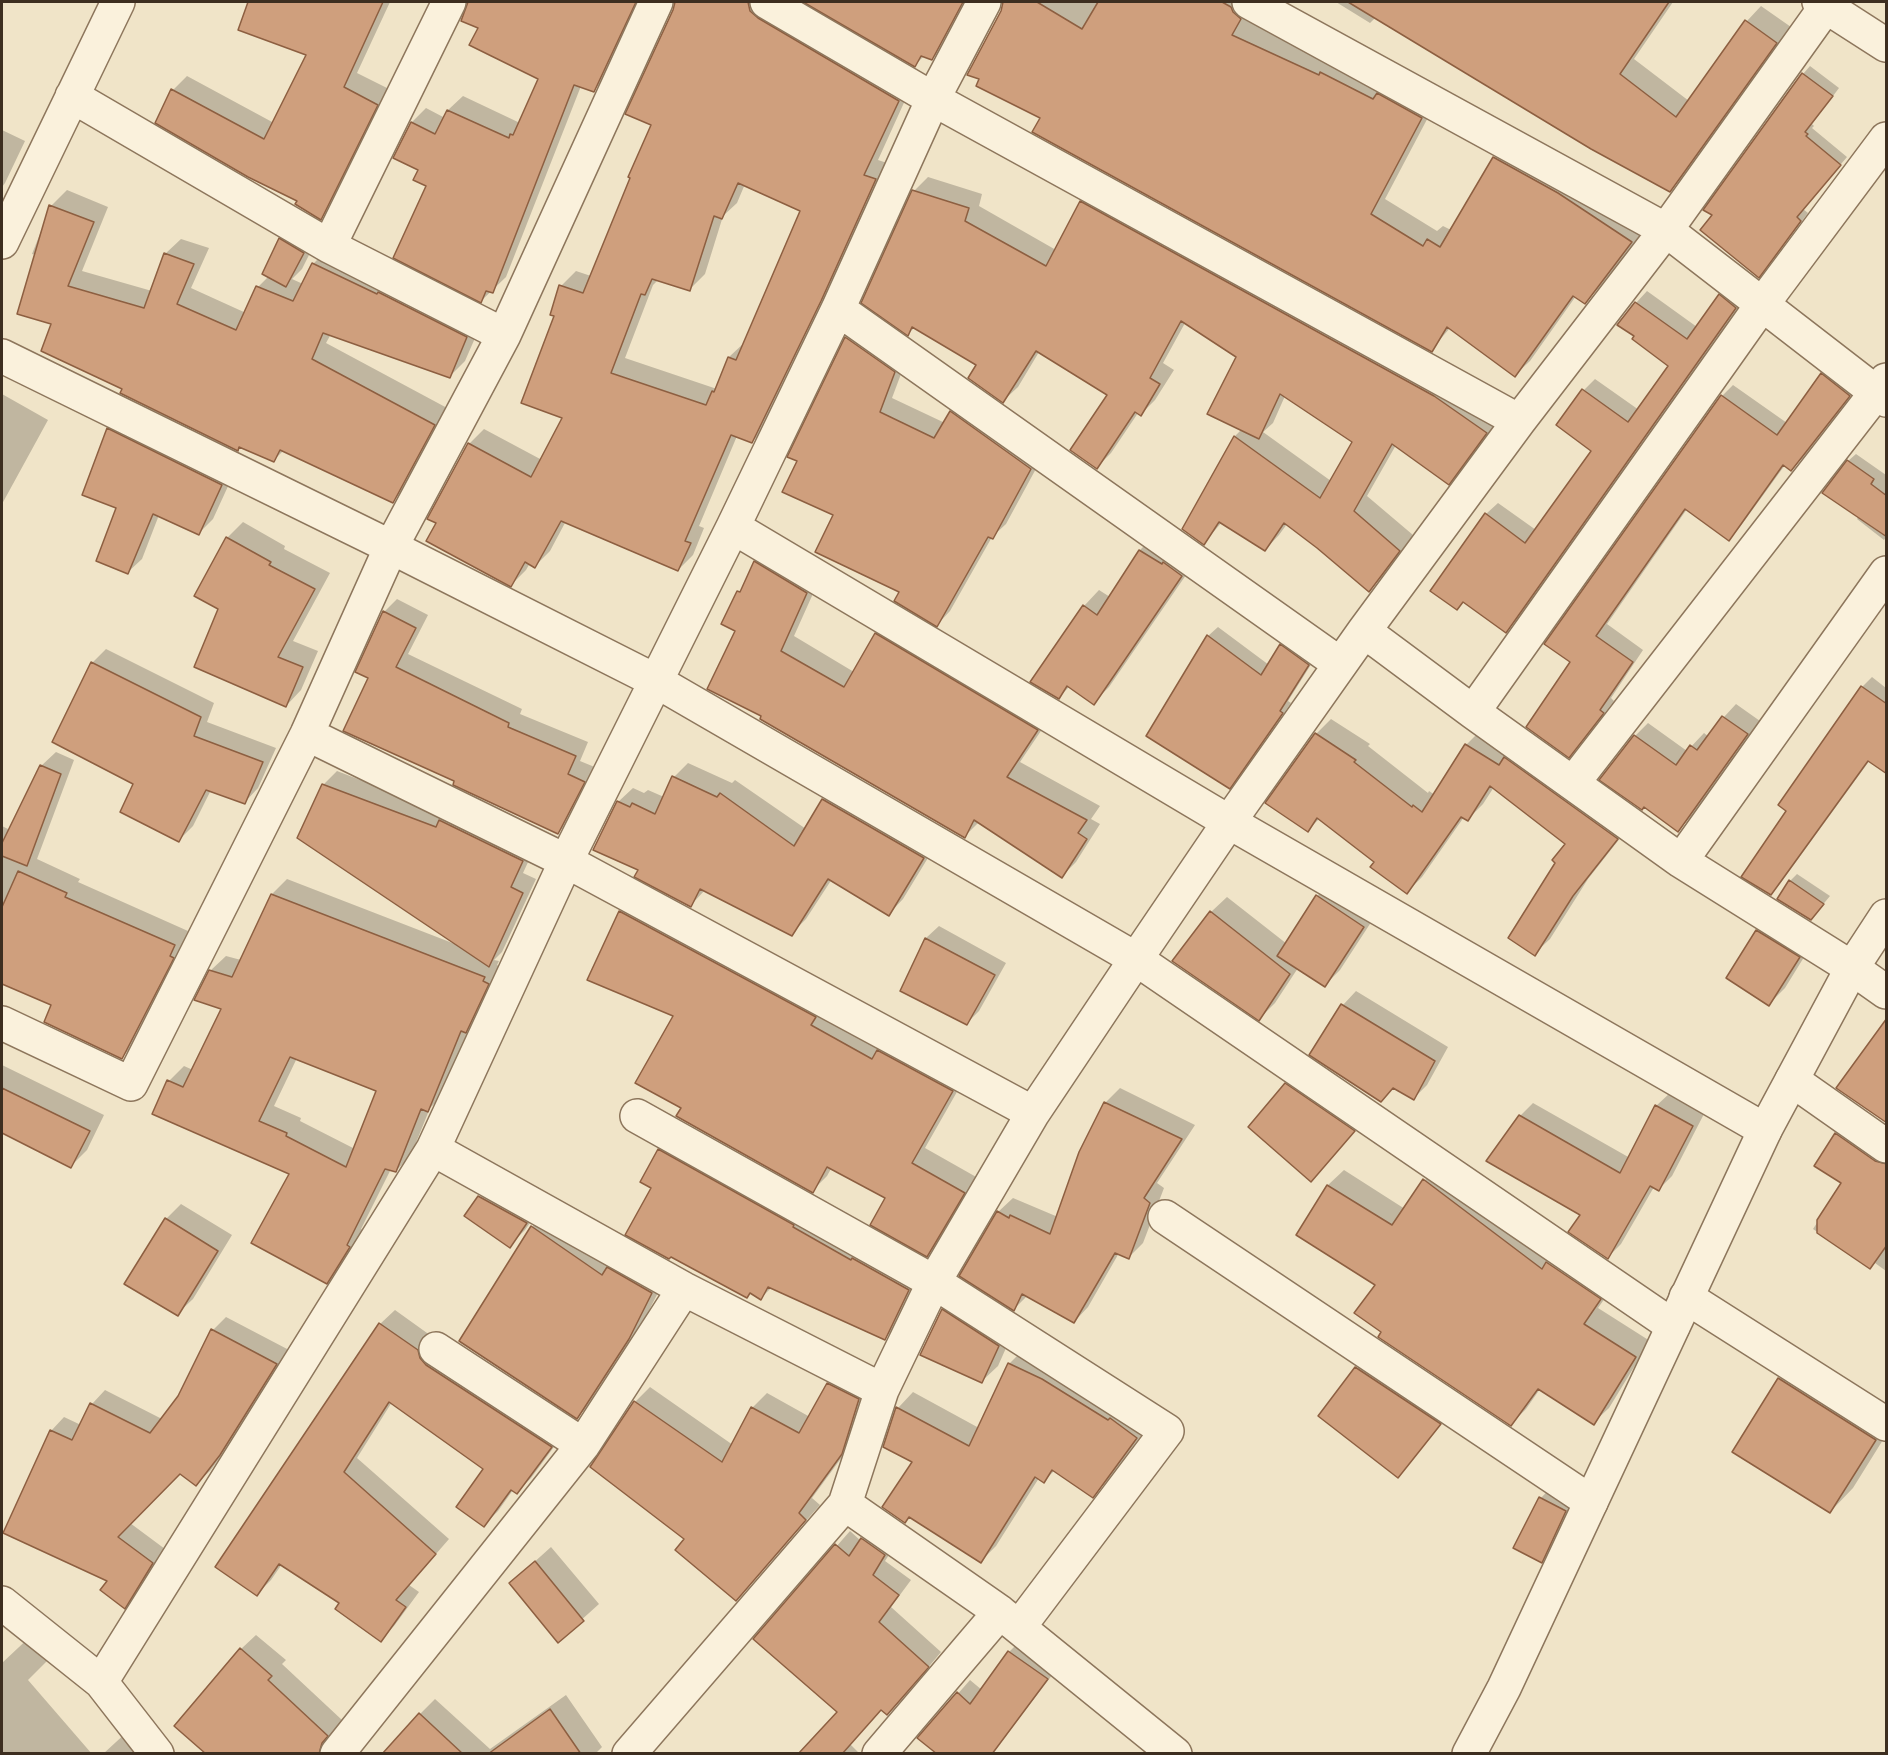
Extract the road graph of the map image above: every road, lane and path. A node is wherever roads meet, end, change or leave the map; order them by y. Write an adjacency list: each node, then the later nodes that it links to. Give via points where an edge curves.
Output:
1 (118, 2): 9 (street)
2 (449, 2): 14 (street)
3 (656, 2): 17 (street)
4 (767, 2): 10 (street)
5 (984, 2): 10 (street)
6 (1249, 2): 12 (street)
7 (1823, 3): 8 (street); 12 (street)
8 (1887, 45)
9 (72, 96): 13 (street); 14 (street)
10 (933, 99): 16 (street); 20 (street)
11 (1887, 139): 15 (street)
12 (1666, 230): 15 (street); 20 (street)
13 (2, 242)
14 (329, 246): 17 (street)
15 (1761, 306): 19 (street); 27 (street)
16 (838, 309): 21 (street); 25 (street)
17 (504, 334): 22 (street)
18 (2, 356): 22 (street)
19 (1883, 391): 29 (street)
20 (1519, 421): 24 (street)
21 (734, 527): 26 (street); 30 (street)
22 (391, 547): 26 (street); 28 (street)
23 (1887, 573): 32 (street)
24 (1364, 631): 25 (street); 27 (street)
25 (1340, 664): 30 (street)
26 (656, 681): 31 (street); 34 (street)
27 (1473, 712): 29 (street)
28 (307, 734): 31 (street); 37 (street, via 131,1084)
29 (1573, 783): 32 (street)
30 (1229, 822): 34 (street); 41 (street)
31 (566, 861): 39 (street); 43 (street)
32 (1681, 861): 35 (street)
33 (1887, 916): 35 (street)
34 (1136, 959): 39 (street); 48 (street)
35 (1852, 968): 36 (street); 38 (street)
36 (1887, 992)
37 (2, 1023)
38 (1792, 1080): 41 (street); 42 (street)
39 (1033, 1113): 45 (street)
40 (637, 1116): 45 (street)
41 (1765, 1130): 47 (street)
42 (1887, 1146)
43 (434, 1149): 46 (street); 57 (street)
44 (1165, 1217): 53 (street)
45 (934, 1282): 50 (street); 56 (street, via 1167,1431)
46 (684, 1289): 50 (street); 52 (street)
47 (1686, 1297): 48 (street); 51 (street)
48 (1673, 1326): 53 (street)
49 (436, 1349): 52 (street)
50 (882, 1390): 54 (street)
51 (1887, 1424)
52 (583, 1445): 59 (street)
53 (1591, 1503): 63 (street, via 1504,1689)
54 (845, 1504): 56 (street); 60 (street)
55 (2, 1603): 57 (street)
56 (1009, 1619): 61 (street); 62 (street)
57 (100, 1682): 58 (street)
58 (157, 1754)
59 (337, 1754)
60 (629, 1754)
61 (879, 1754)
62 (1175, 1754)
63 (1469, 1754)

